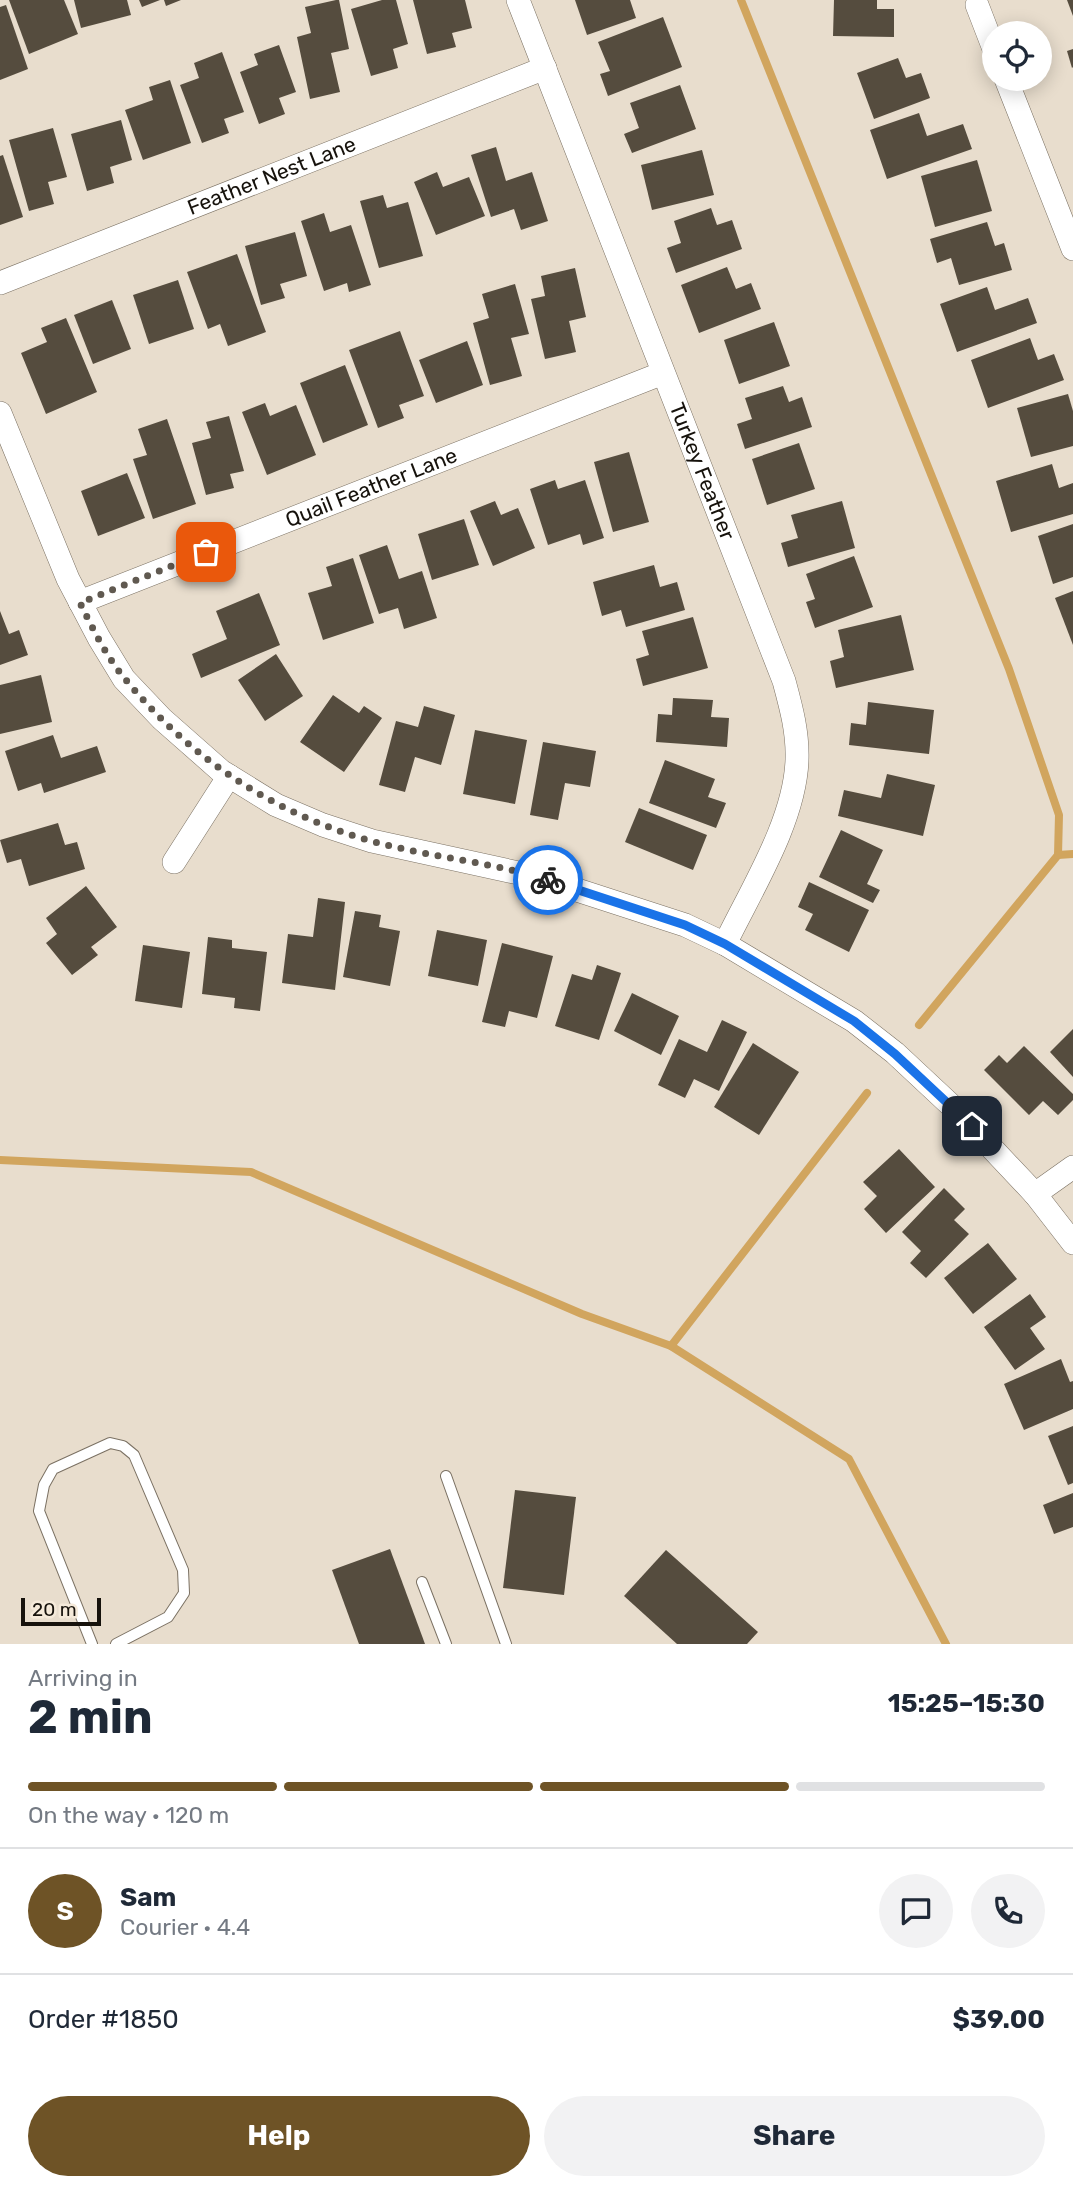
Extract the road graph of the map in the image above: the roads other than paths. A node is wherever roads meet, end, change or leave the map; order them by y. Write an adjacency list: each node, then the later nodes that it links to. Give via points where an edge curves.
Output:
1 (518, 0): 4 (street, Turkey Feather)
2 (977, 5): 3 (street)
3 (983, 21)
4 (545, 68): 7 (street, Feather Nest Lane); 8 (street, Turkey Feather)
5 (1011, 91): 6 (street)
6 (1073, 249)
7 (0, 283)
8 (663, 373): 10 (street, Quail Feather Lane); 13 (street, Turkey Feather, via 779,668 795,720 797,761 791,801)
9 (0, 413): 10 (street)
10 (80, 603): 11 (street, via 124,679 162,719)
11 (229, 776): 12 (street); 13 (street, via 323,825 372,841 537,877 685,925)
12 (174, 862)
13 (725, 944): 15 (street, via 854,1021 895,1054 956,1110)
14 (1073, 1167): 15 (street)
15 (1035, 1194): 16 (street)
16 (1073, 1243)
17 (446, 1476): 22 (lane)
18 (422, 1582): 21 (lane)
19 (92, 1644): 20 (lane, via 39,1511 53,1469 110,1443 134,1455 183,1570 184,1593 168,1616)
20 (116, 1644)
21 (446, 1644)
22 (506, 1644)

